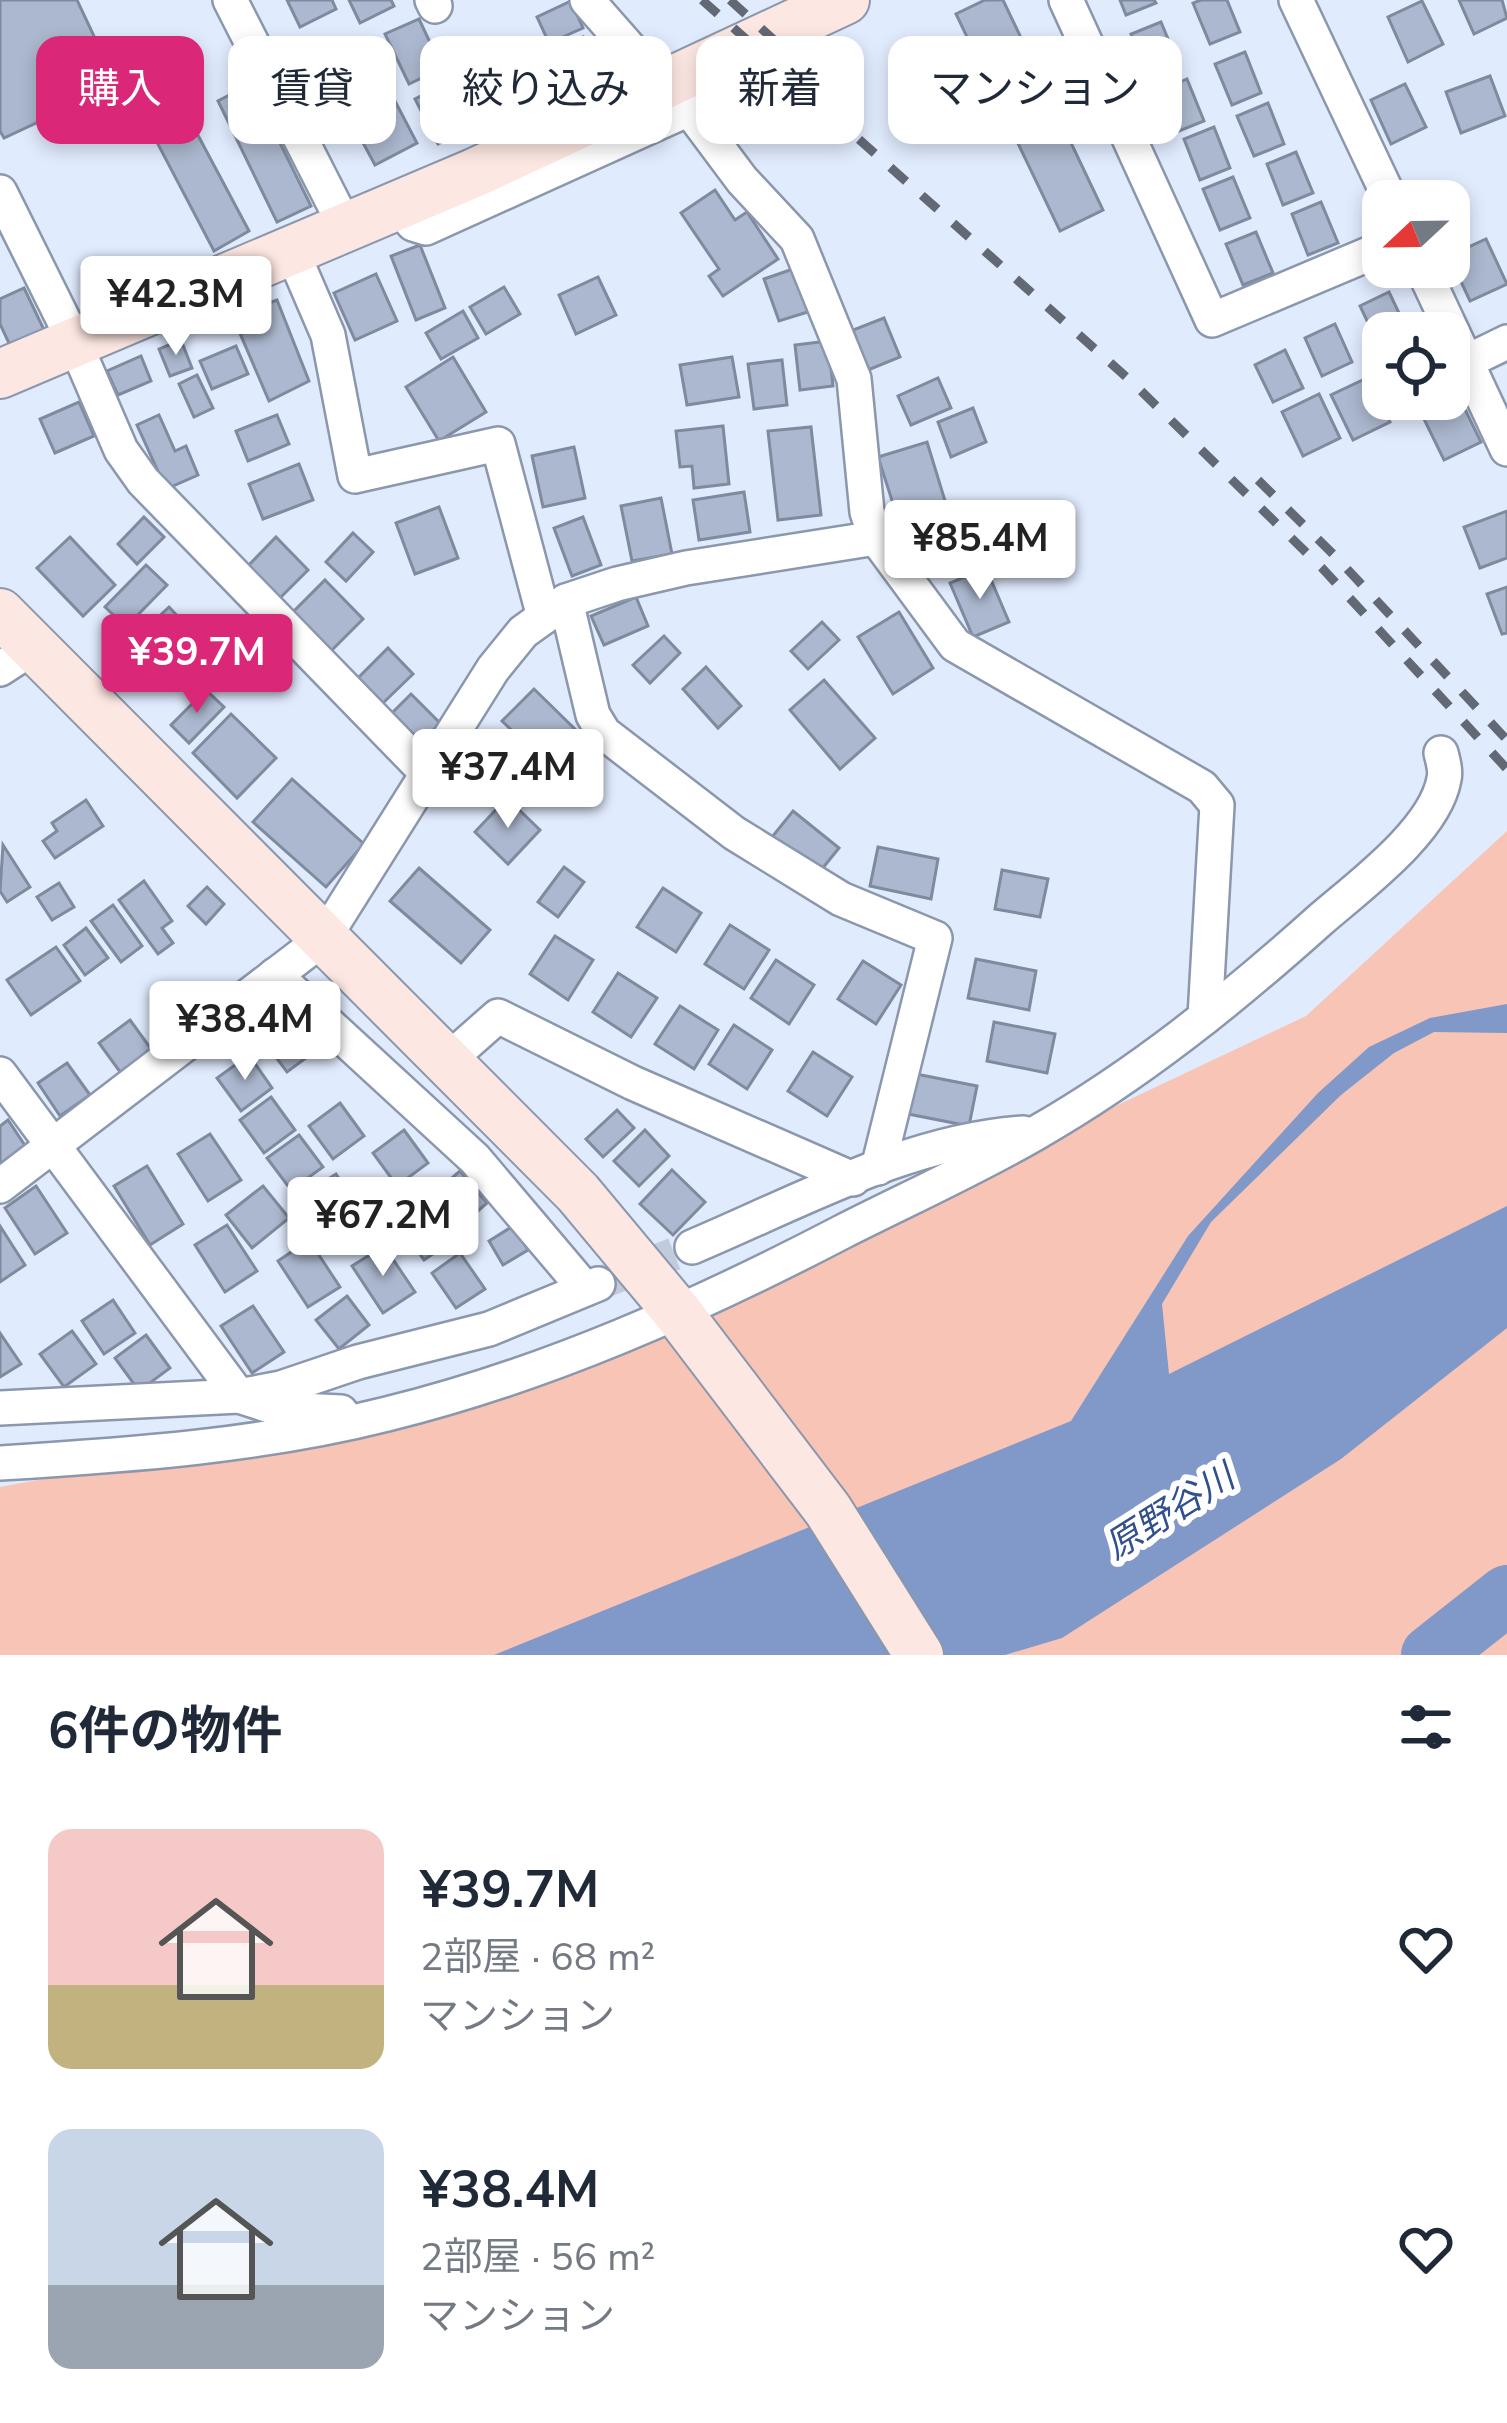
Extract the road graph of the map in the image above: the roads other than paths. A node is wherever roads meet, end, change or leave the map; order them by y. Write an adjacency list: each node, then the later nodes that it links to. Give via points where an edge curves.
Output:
1 (230, 0): 10 (street)
2 (587, 0): 6 (street)
3 (844, 0): 9 (street)
4 (1066, 0): 12 (street, via 1212,320)
5 (1296, 0): 7 (street)
6 (619, 36)
7 (1381, 180)
8 (0, 192): 13 (street)
9 (397, 204): 10 (street); 20 (street, via 426,227 689,109 797,239 854,380)
10 (345, 226): 11 (street)
11 (291, 249): 13 (street); 21 (street, via 328,335 356,476 498,444)
12 (1362, 257)
13 (74, 341): 17 (street); 25 (street, via 121,450 143,481)
14 (1507, 342): 15 (street)
15 (1470, 360)
16 (1470, 370): 18 (street)
17 (0, 374)
18 (1507, 449)
19 (1040, 520): 20 (street)
20 (876, 538): 21 (street, via 686,568); 28 (street, via 955,645 1202,787 1217,805)
21 (555, 609): 25 (street, via 493,669); 33 (street, via 604,733 734,833 842,899 934,938)
22 (0, 613): 23 (street)
23 (17, 658): 26 (street)
24 (1441, 753): 28 (street, via 1446,775 1436,805 1391,857)
25 (427, 773): 26 (street)
26 (324, 938): 27 (street); 29 (street)
27 (275, 975): 32 (street); 37 (street, via 475,1160 592,1287 489,1329)
28 (1205, 1017): 31 (street)
29 (447, 1061): 33 (street, via 498,1016 633,1083); 36 (street, via 578,1192)
30 (0, 1074): 32 (street)
31 (1038, 1132): 33 (street, via 918,1151); 36 (street)
32 (53, 1145): 34 (street); 37 (street)
33 (866, 1174): 35 (street)
34 (0, 1186)
35 (692, 1247)
36 (678, 1313): 39 (street); 41 (street, via 828,1510)
37 (239, 1396): 38 (street); 39 (street, via 279,1409)
38 (0, 1408)
39 (390, 1414): 40 (street, via 166,1452)
40 (0, 1463)
41 (919, 1655)

